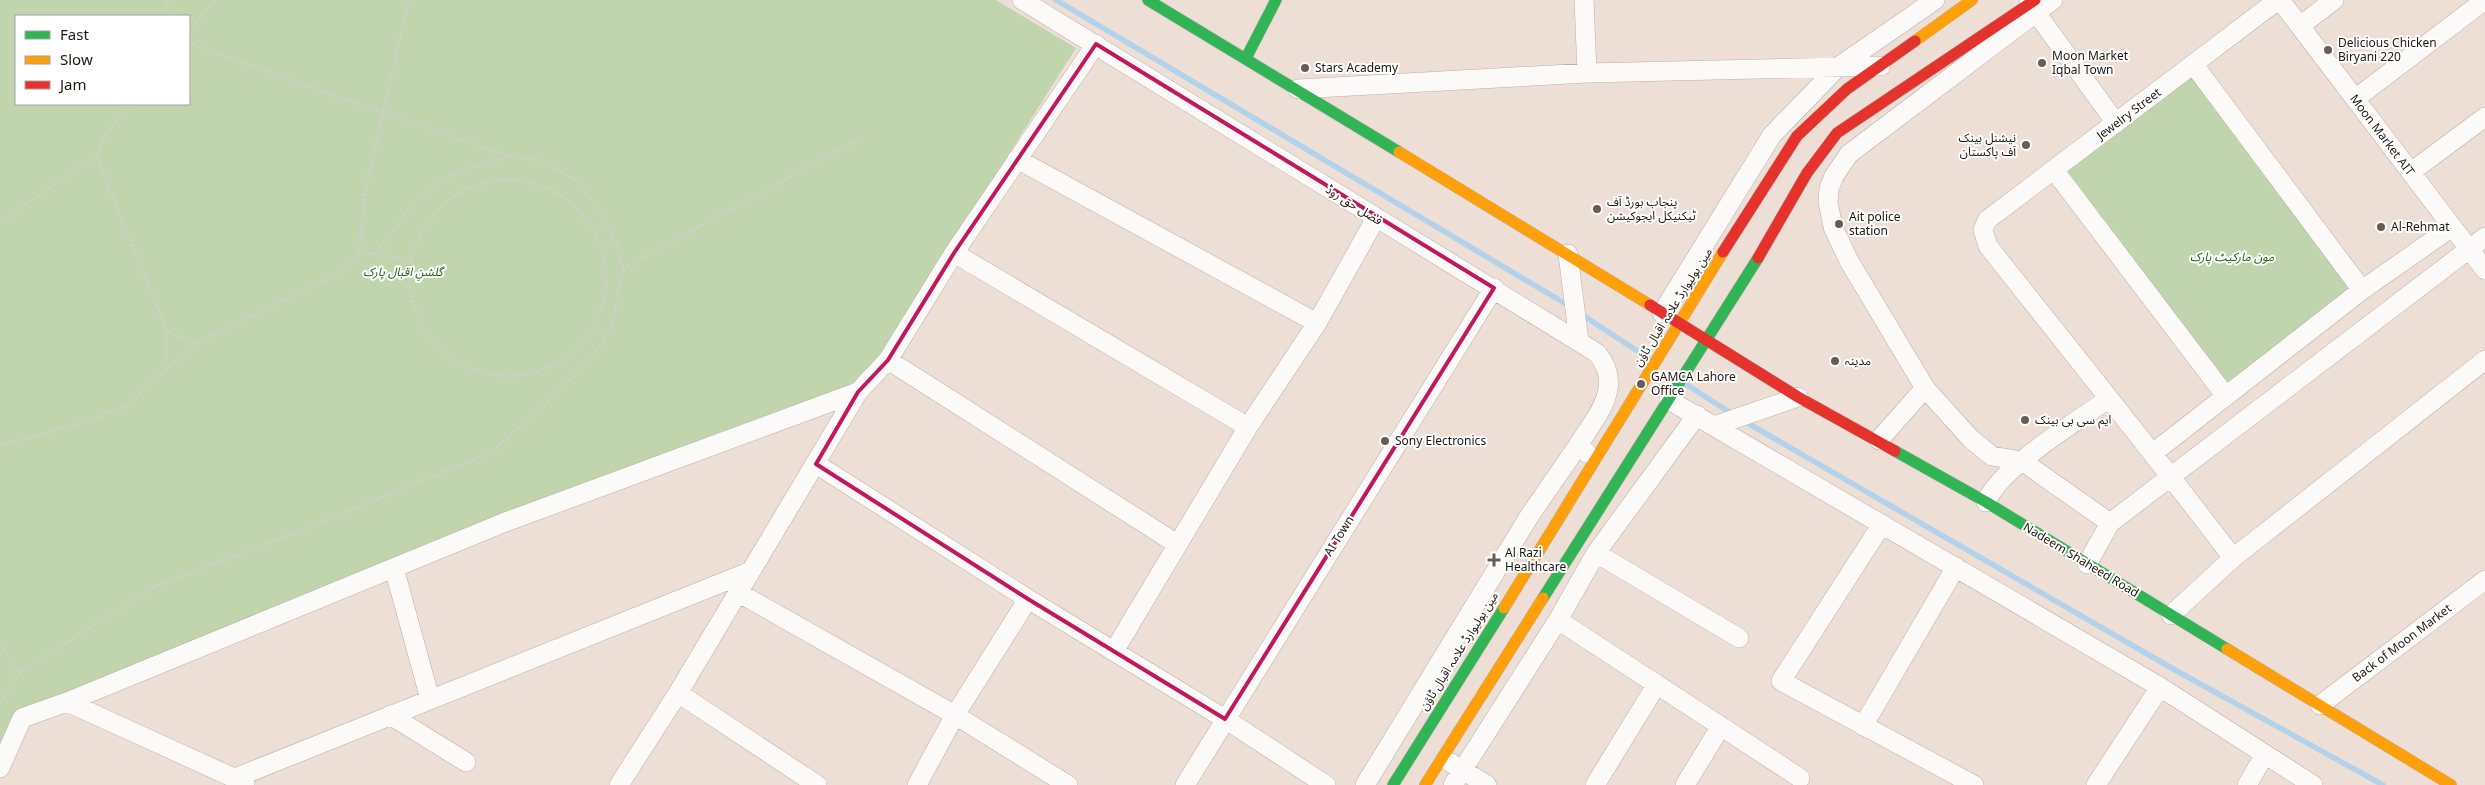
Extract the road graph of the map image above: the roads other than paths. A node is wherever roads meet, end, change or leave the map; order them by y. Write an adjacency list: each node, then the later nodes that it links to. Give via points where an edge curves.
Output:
1 (1022, 0): 13 (street, فضل حق روڈ)
2 (1148, 0): 14 (main road)
3 (1276, 0): 14 (main road)
4 (1584, 0): 18 (street)
5 (1935, 0): 17 (street)
6 (1972, 0): 16 (main road, مین بولیوارڈ علامہ اقبال ٹاؤن)
7 (2053, 0): 11 (street)
8 (2279, 0): 12 (street, Moon Market AIT); 15 (street, Jewelry Street)
9 (2334, 0): 12 (street)
10 (2485, 0): 20 (street)
11 (2032, 4): 22 (street); 26 (main road, via 1837,133); 27 (street, via 1849,154 1834,176)
12 (2300, 26): 20 (street, Moon Market AIT)
13 (1096, 44): 23 (street); 28 (street, فضل حق روڈ)
14 (1246, 58): 19 (main road)
15 (2194, 65): 22 (street, Jewelry Street); 36 (street)
16 (1882, 66): 17 (street); 39 (main road, مین بولیوارڈ علامہ اقبال ٹاؤن, via 1832,102 1796,136)
17 (1838, 67): 18 (street); 37 (street, via 1772,135)
18 (1587, 73): 19 (street)
19 (1298, 89): 33 (main road)
20 (2355, 98): 25 (street, Moon Market AIT)
21 (2485, 117): 25 (street)
22 (2116, 123): 24 (street, Jewelry Street)
23 (1017, 158): 32 (street); 38 (street)
24 (2054, 170): 47 (street); 49 (street, Jewelry Street, via 1987,220 1983,230 1988,246)
25 (2410, 172): 29 (street, Moon Market AIT)
26 (1800, 184): 27 (street); 41 (main road, via 1766,246)
27 (1830, 189): 44 (street, via 1830,215 1838,239)
28 (1376, 218): 35 (street, فضل حق روڈ); 38 (street)
29 (2452, 227): 31 (street, Moon Market AIT); 36 (street)
30 (2485, 237): 31 (street)
31 (2470, 250): 34 (street, Moon Market AIT); 59 (street)
32 (954, 253): 42 (street); 52 (street)
33 (1568, 254): 37 (main road); 40 (street)
34 (2485, 270)
35 (1494, 288): 40 (street, فضل حق روڈ); 85 (street, AI Town)
36 (2362, 290): 47 (street)
37 (1662, 313): 39 (main road)
38 (1316, 323): 52 (street)
39 (1678, 323): 41 (main road); 56 (main road, مین بولیوارڈ علامہ اقبال ٹاؤن)
40 (1578, 340): 54 (street, فضل حق روڈ, via 1597,352 1604,361 1610,382 1609,393)
41 (1707, 340): 46 (main road); 48 (main road, Nadeem Shaheed Road)
42 (888, 360): 45 (street); 63 (street)
43 (2485, 360): 65 (street)
44 (1925, 388): 53 (street); 57 (street, via 1971,439 1992,456)
45 (858, 392): 58 (street); 68 (street, via 503,523)
46 (1672, 395): 50 (street); 89 (main road)
47 (2225, 395): 55 (street)
48 (1798, 397): 51 (street); 53 (main road, Nadeem Shaheed Road)
49 (2108, 399): 55 (street); 57 (street)
50 (1697, 415): 51 (street); 64 (street)
51 (1719, 424): 62 (street)
52 (1248, 427): 63 (street)
53 (1879, 440): 60 (main road, Nadeem Shaheed Road)
54 (1577, 446): 56 (street); 101 (street, فضل حق روڈ, via 1530,515)
55 (2153, 453): 59 (street)
56 (1597, 459): 102 (main road, مین بولیوارڈ علامہ اقبال ٹاؤن)
57 (2022, 461): 60 (street, via 1991,490); 61 (street)
58 (816, 464): 69 (street); 72 (street)
59 (2170, 475): 61 (street); 65 (street)
60 (1986, 502): 66 (main road, Nadeem Shaheed Road)
61 (2110, 523): 66 (street)
62 (1882, 524): 67 (street); 87 (street, via 1781,681)
63 (1177, 544): 76 (street)
64 (1596, 553): 74 (street); 75 (street)
65 (2233, 558): 73 (street)
66 (2087, 564): 73 (main road, Nadeem Shaheed Road)
67 (1956, 567): 78 (street); 87 (street)
68 (394, 568): 80 (street); 81 (street)
69 (751, 571): 71 (street); 80 (street)
70 (2485, 580): 82 (street, Back of Moon Market)
71 (739, 593): 79 (street); 84 (street)
72 (1028, 599): 76 (street); 84 (street)
73 (2171, 615): 82 (main road, Nadeem Shaheed Road)
74 (1558, 620): 77 (street); 92 (street)
75 (1739, 638)
76 (1114, 651): 85 (street)
77 (1657, 684): 86 (street); 105 (street)
78 (2160, 687): 88 (street); 108 (street)
79 (678, 694): 96 (street); 97 (street)
80 (430, 698): 83 (street)
81 (67, 702): 91 (street, via 22,718); 94 (street)
82 (2320, 705): 111 (main road, Nadeem Shaheed Road)
83 (390, 715): 90 (street); 94 (street)
84 (956, 715): 95 (street); 98 (street)
85 (1225, 719): 99 (street, AI Town); 100 (street)
86 (1721, 726): 93 (street); 106 (street)
87 (1862, 726): 107 (street)
88 (2264, 756): 109 (street); 110 (street)
89 (1442, 758): 92 (street); 103 (main road)
90 (466, 762)
91 (0, 768)
92 (1458, 777): 104 (street)
93 (1800, 778)
94 (241, 781)
95 (1059, 783)
96 (619, 785)
97 (817, 785)
98 (917, 785)
99 (1185, 785)
100 (1326, 785)
101 (1365, 785)
102 (1393, 785)
103 (1425, 785)
104 (1487, 785)
105 (1594, 785)
106 (1685, 785)
107 (1974, 785)
108 (2096, 785)
109 (2247, 785)
110 (2312, 785)
111 (2452, 785)

